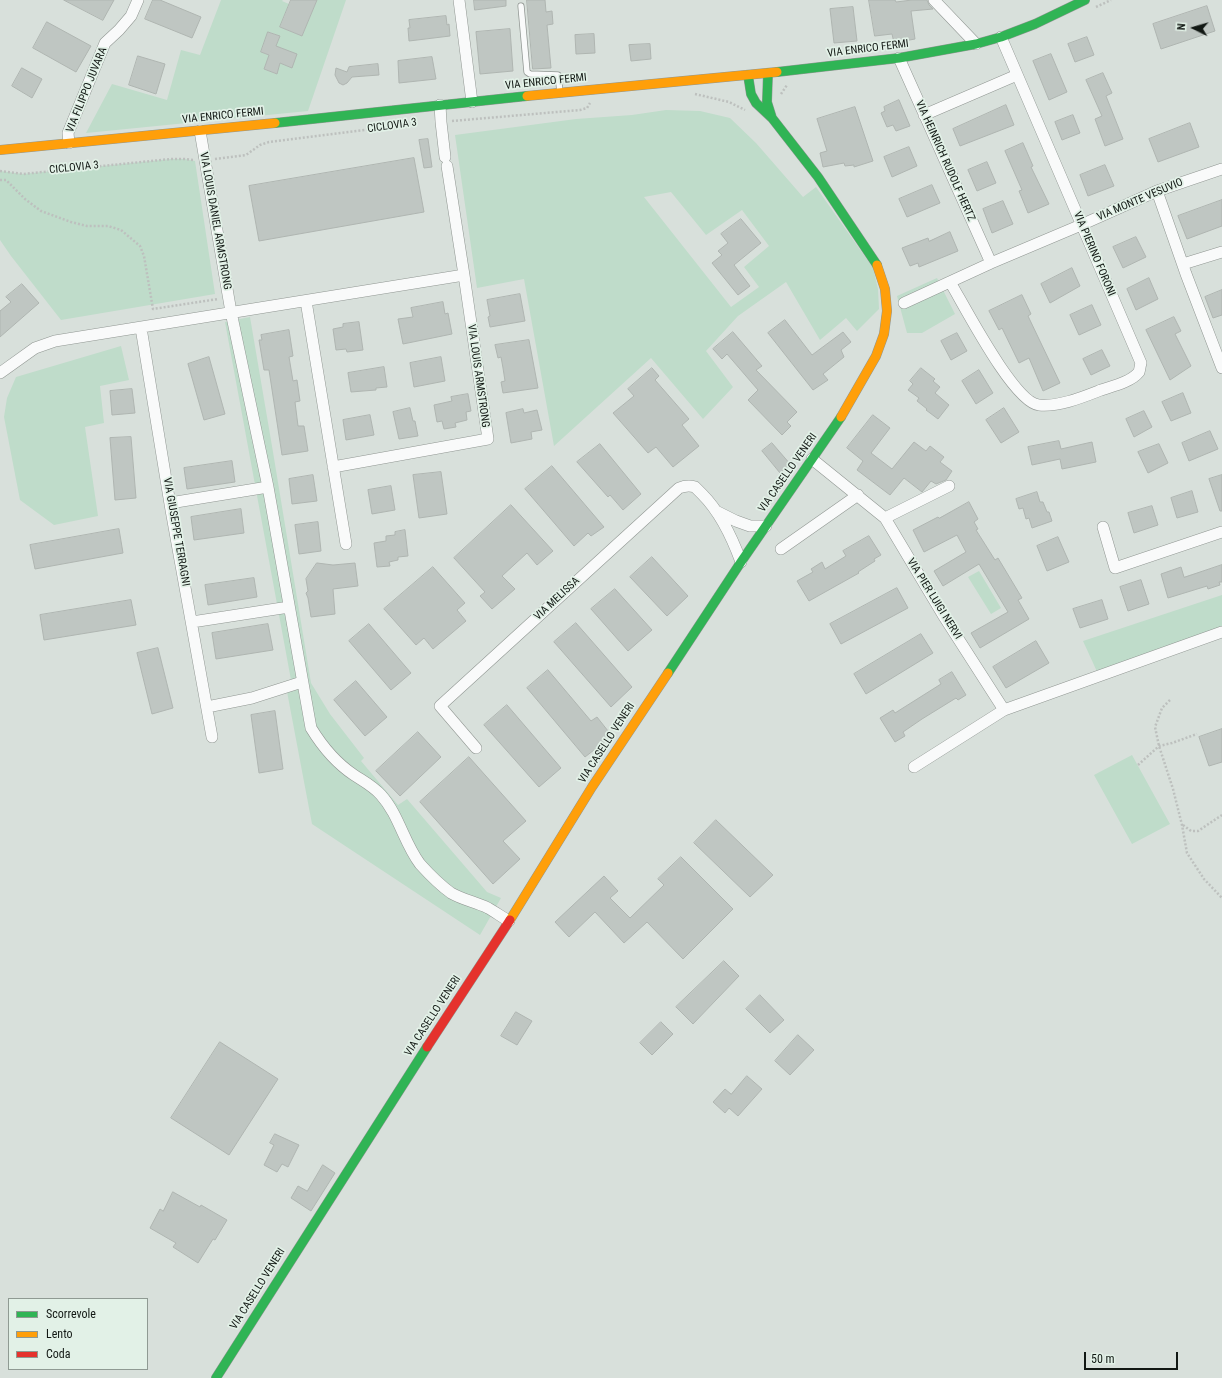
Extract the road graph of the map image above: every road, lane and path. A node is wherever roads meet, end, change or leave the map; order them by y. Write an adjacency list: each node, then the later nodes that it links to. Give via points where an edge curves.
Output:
1 (138, 0): 23 (street, VIA FILIPPO JUVARA, via 131,16 105,43 68,133)
2 (459, 0): 15 (street)
3 (934, 0): 7 (street)
4 (1085, 0): 6 (street, VIA ENRICO FERMI)
5 (521, 6): 12 (lane, via 527,72 558,75)
6 (1001, 37): 7 (street, VIA ENRICO FERMI); 11 (street, VIA PIERINO FORONI)
7 (976, 44): 8 (street, VIA ENRICO FERMI)
8 (899, 58): 9 (street, VIA ENRICO FERMI); 18 (street, VIA HEINRICH RUDOLF HERTZ)
9 (768, 73): 10 (street, VIA ENRICO FERMI); 19 (street, VIA CASELLO VENERI, via 767,102)
10 (748, 75): 12 (street, VIA ENRICO FERMI); 19 (street, VIA CASELLO VENERI, via 751,94 756,103)
11 (1017, 75): 18 (street); 30 (street, VIA PIERINO FORONI)
12 (560, 92): 15 (street, VIA ENRICO FERMI)
13 (689, 94): 17 (path, via 729,102)
14 (592, 100): 20 (path, via 587,108 580,110)
15 (472, 102): 16 (street, VIA ENRICO FERMI)
16 (440, 105): 20 (street, VIA LOUIS ARMSTRONG); 22 (street, VIA ENRICO FERMI)
17 (748, 112)
18 (924, 115): 32 (street, VIA HEINRICH RUDOLF HERTZ)
19 (772, 118): 43 (street, VIA CASELLO VENERI, via 818,177 878,266 885,288 886,322 876,356 844,412)
20 (440, 122): 34 (street, VIA LOUIS ARMSTRONG)
21 (417, 123): 25 (path, CICLOVIA 3, via 269,142 246,155)
22 (200, 131): 23 (street, VIA ENRICO FERMI); 25 (street, VIA LOUIS DANIEL ARMSTRONG)
23 (69, 143): 24 (street, VIA ENRICO FERMI)
24 (0, 150)
25 (204, 160): 27 (path, CICLOVIA 3, via 171,159 23,174); 36 (street, VIA LOUIS DANIEL ARMSTRONG)
26 (1222, 169): 29 (street, VIA MONTE VESUVIO)
27 (0, 171)
28 (0, 180): 36 (path, via 6,180 41,211 87,226 108,226 121,230 140,246 153,310)
29 (1157, 191): 30 (street, VIA MONTE VESUVIO); 33 (street)
30 (1081, 225): 32 (street); 35 (street, VIA PIERINO FORONI, via 1141,363 1140,371 1131,379 1064,403 1038,405 1028,400 1015,388 991,353)
31 (1222, 252): 33 (street)
32 (991, 263): 35 (street)
33 (1184, 264): 41 (street)
34 (464, 275): 37 (street); 44 (street, VIA LOUIS ARMSTRONG, via 488,439)
35 (950, 282): 38 (street)
36 (228, 297): 39 (street, VIA LOUIS DANIEL ARMSTRONG)
37 (306, 301): 39 (street); 44 (street)
38 (904, 303)
39 (231, 312): 40 (street); 46 (street, VIA LOUIS DANIEL ARMSTRONG)
40 (141, 328): 42 (street, via 55,341 35,348); 48 (street, VIA GIUSEPPE TERRAGNI)
41 (1222, 368)
42 (0, 373)
43 (812, 459): 47 (street, VIA PIER LUIGI NERVI); 51 (street, VIA CASELLO VENERI)
44 (333, 467): 54 (street)
45 (950, 486): 50 (street)
46 (268, 487): 48 (street); 57 (street, VIA LOUIS DANIEL ARMSTRONG)
47 (858, 495): 50 (street, VIA PIER LUIGI NERVI); 55 (street)
48 (170, 503): 58 (street, VIA GIUSEPPE TERRAGNI)
49 (716, 511): 51 (street, VIA MELISSA, via 750,526); 56 (street, VIA MELISSA); 67 (street, VIA MELISSA, via 695,488 686,485 679,488 440,706)
50 (885, 518): 63 (street, VIA PIER LUIGI NERVI)
51 (766, 526): 56 (street, VIA CASELLO VENERI)
52 (1103, 526): 53 (street, via 1115,568)
53 (1222, 532)
54 (346, 544)
55 (781, 549)
56 (741, 562): 73 (street, VIA CASELLO VENERI, via 592,787)
57 (289, 607): 58 (street); 60 (street, VIA LOUIS DANIEL ARMSTRONG)
58 (192, 622): 62 (street, VIA GIUSEPPE TERRAGNI)
59 (1222, 632): 63 (street)
60 (302, 682): 62 (street, via 252,698); 73 (street, VIA LOUIS DANIEL ARMSTRONG, via 311,728 322,747 382,795 420,863 440,885 452,893 488,908)
61 (1170, 700): 66 (path, via 1162,708 1155,727)
62 (207, 707): 65 (street, VIA GIUSEPPE TERRAGNI)
63 (1004, 710): 69 (street)
64 (1197, 734): 66 (path)
65 (212, 737)
66 (1159, 746): 68 (path); 71 (path)
67 (476, 748)
68 (1138, 765)
69 (914, 767)
70 (1222, 815): 71 (path, via 1198,831 1191,831)
71 (1182, 824): 72 (path, via 1187,853 1204,879)
72 (1222, 898)
73 (509, 921): 74 (street, VIA CASELLO VENERI)
74 (216, 1378)

